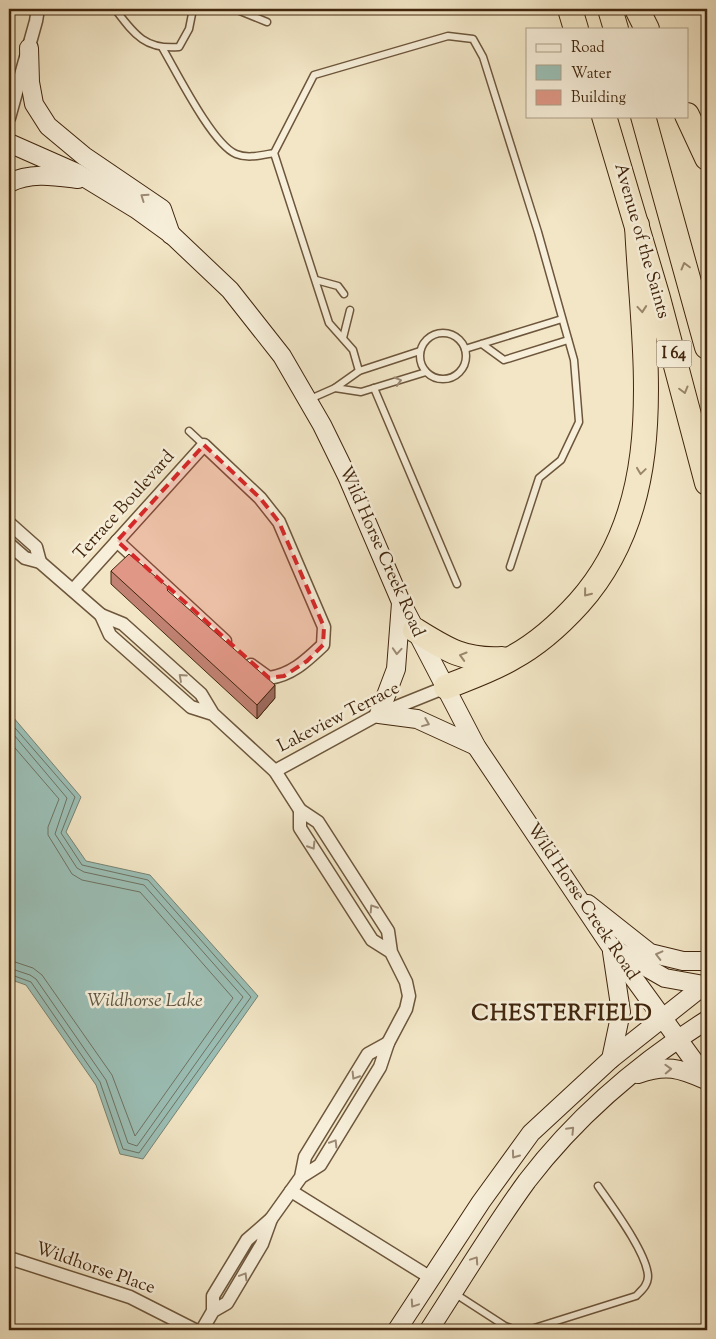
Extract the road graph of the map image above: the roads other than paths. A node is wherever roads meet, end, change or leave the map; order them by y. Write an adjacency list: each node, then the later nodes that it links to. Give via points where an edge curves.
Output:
1 (38, 9): 12 (street)
2 (115, 9): 13 (lane, via 138,38)
3 (193, 9): 13 (lane, via 189,29 179,47)
4 (236, 9): 8 (lane)
5 (570, 9): 9 (highway)
6 (610, 9): 10 (highway)
7 (638, 9): 11 (highway)
8 (267, 22)
9 (576, 28)
10 (616, 28)
11 (647, 28)
12 (29, 48): 15 (street); 24 (main road, one-way to 12, via 162,210 84,156 48,126 34,104)
13 (163, 49): 19 (lane, via 219,143 242,156)
14 (688, 117): 20 (highway)
15 (9, 118)
16 (605, 118): 23 (highway, Avenue of the Saints / I 64)
17 (644, 118): 32 (highway, Avenue of the Saints / I 64, one-way to 17)
18 (9, 143): 21 (main road, Wild Horse Creek Road)
19 (274, 153): 25 (lane); 28 (lane, via 314,75 448,36 472,39 486,66)
20 (707, 158)
21 (91, 181): 22 (main road, via 45,175 19,178); 24 (main road, Wild Horse Creek Road)
22 (9, 183)
23 (637, 225): 42 (highway, Avenue of the Saints / I 64, one-way to 42); 52 (highway, one-way to 52, via 646,382 641,473 634,505 615,554 588,593 553,629)
24 (172, 235): 39 (main road, Wild Horse Creek Road, via 230,290 257,322)
25 (316, 280): 26 (lane, via 338,286); 29 (lane, via 329,323)
26 (344, 294)
27 (350, 310): 29 (lane)
28 (562, 319): 30 (lane); 31 (lane)
29 (343, 338): 35 (lane, via 353,350)
30 (568, 340): 31 (lane, via 504,360); 47 (lane, via 574,360 579,422 561,460 539,478)
31 (482, 344): 33 (lane)
32 (707, 346)
33 (465, 349): 34 (lane, via 456,337 442,332 428,338); 36 (lane, via 464,364 455,376 440,379)
34 (420, 351): 35 (lane); 36 (lane)
35 (359, 371): 37 (lane)
36 (426, 372): 38 (lane, one-way to 36)
37 (335, 388): 38 (lane, via 361,392); 39 (lane)
38 (374, 388): 48 (lane)
39 (309, 400): 50 (main road, Wild Horse Creek Road, via 347,476)
40 (189, 431): 41 (lane)
41 (204, 445): 44 (street, Terrace Boulevard); 44 (street, via 260,498 279,522 324,627 323,644 307,661 284,676 268,678)
42 (707, 483)
43 (9, 523): 46 (street, via 36,547)
44 (117, 541): 49 (street, Terrace Boulevard)
45 (9, 544): 46 (street, via 25,558)
46 (40, 562): 49 (street)
47 (510, 567)
48 (457, 584)
49 (72, 590): 56 (street, via 101,615 123,624 201,694 213,714)
50 (401, 602): 51 (main road, Wild Horse Creek Road); 54 (main road, one-way to 54, via 396,669)
51 (415, 630): 52 (highway, one-way to 51, via 470,658 453,653); 53 (main road, Wild Horse Creek Road)
52 (512, 659): 53 (highway)
53 (446, 687): 54 (street, Lakeview Terrace); 55 (main road, Wild Horse Creek Road)
54 (379, 714): 55 (main road, one-way to 55, via 417,719); 56 (street, Lakeview Terrace)
55 (476, 746): 58 (main road, Wild Horse Creek Road)
56 (275, 771): 57 (street)
57 (300, 810): 60 (street, one-way to 57, via 388,931 318,822); 60 (street, one-way to 60, via 300,828 356,916 372,940)
58 (575, 893): 59 (main road, Wild Horse Creek Road); 61 (main road, one-way to 58, via 683,961 650,953)
59 (611, 947): 62 (main road, via 665,978); 63 (main road, Wild Horse Creek Road); 66 (main road, via 621,1012)
60 (391, 952): 70 (street, via 406,982 409,996 406,1009 388,1043 380,1067 320,1165 301,1178)
61 (707, 962)
62 (706, 984): 63 (main road)
63 (662, 1017): 65 (main road, Wild Horse Creek Road); 66 (main road)
64 (707, 1020): 65 (main road)
65 (677, 1039): 67 (main road); 68 (main road, Wild Horse Creek Road)
66 (611, 1059): 72 (main road, one-way to 72, via 526,1140)
67 (628, 1078): 68 (main road, one-way to 68, via 649,1070 671,1067); 73 (main road, one-way to 67, via 528,1181 570,1131)
68 (707, 1080)
69 (598, 1186): 79 (lane, via 638,1248 648,1275 645,1287 636,1296)
70 (291, 1191): 72 (street); 75 (street, via 271,1219 262,1244 228,1303 213,1311)
71 (9, 1258): 74 (street, Wildhorse Place, via 130,1297)
72 (431, 1278): 73 (main road); 76 (main road, one-way to 76)
73 (453, 1292): 77 (main road); 78 (lane)
74 (195, 1330)
75 (202, 1330)
76 (397, 1330)
77 (429, 1330)
78 (516, 1330)
79 (528, 1330)

